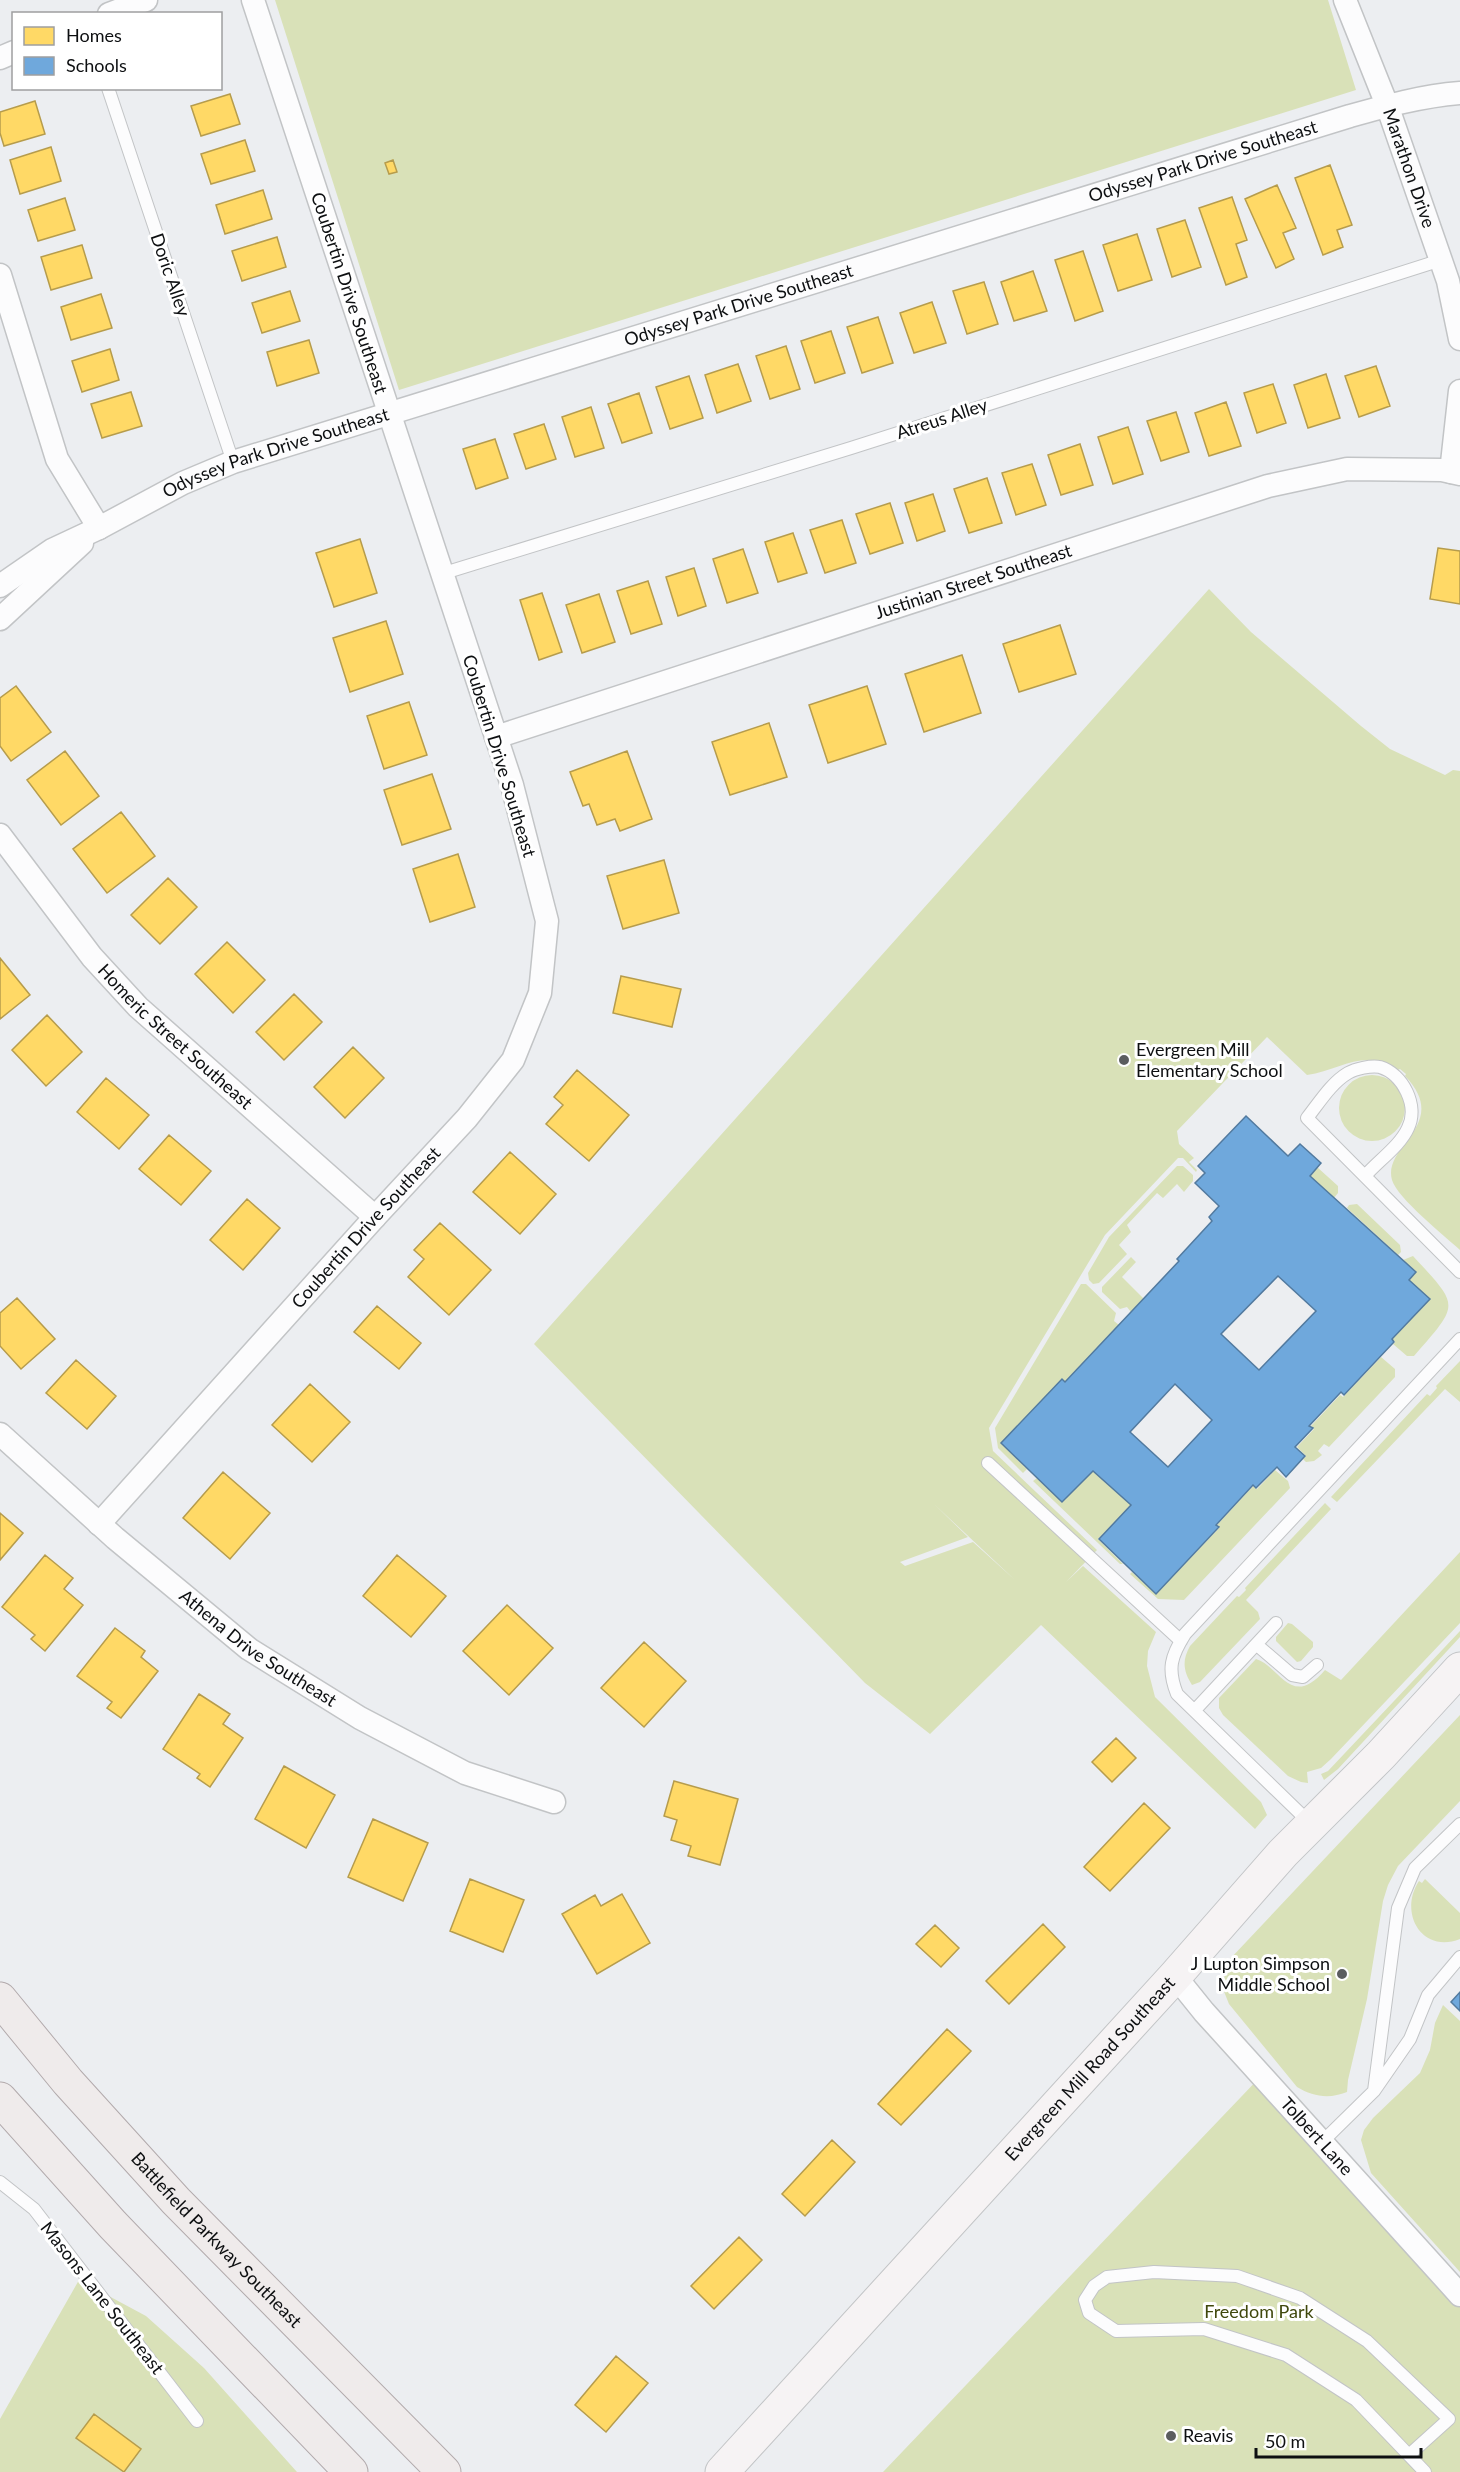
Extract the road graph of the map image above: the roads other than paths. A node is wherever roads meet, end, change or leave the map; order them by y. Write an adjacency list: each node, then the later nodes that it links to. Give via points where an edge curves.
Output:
1 (146, 0): 4 (street)
2 (253, 0): 12 (street, Coubertin Drive Southeast)
3 (1345, 0): 7 (street, Marathon Drive)
4 (114, 12)
5 (109, 90): 13 (lane, Doric Alley)
6 (1460, 93): 7 (street, Odyssey Park Drive Southeast)
7 (1387, 105): 8 (street, Marathon Drive); 12 (street, Odyssey Park Drive Southeast)
8 (1441, 260): 10 (street, Marathon Drive); 16 (lane, Atreus Alley)
9 (0, 275): 15 (street, via 57,459)
10 (1460, 339)
11 (1460, 391): 14 (street)
12 (389, 414): 13 (street, Odyssey Park Drive Southeast); 16 (street, Coubertin Drive Southeast)
13 (233, 462): 15 (street, Odyssey Park Drive Southeast, via 183,483)
14 (1456, 473): 19 (street, Justinian Street Southeast, via 1347,469 1268,486)
15 (99, 528): 17 (street, Odyssey Park Drive Southeast, via 52,550); 18 (street, Odyssey Park Drive Southeast)
16 (441, 574): 19 (street, Coubertin Drive Southeast)
17 (0, 586)
18 (0, 619)
19 (496, 737): 22 (street, Coubertin Drive Southeast, via 547,921 540,993 513,1060 467,1118)
20 (0, 835): 22 (street, Homeric Street Southeast, via 92,957 138,1007)
21 (1365, 1176): 21 (lane, via 1307,1118 1332,1086 1348,1073 1379,1067 1405,1088 1412,1115 1408,1128); 23 (lane)
22 (375, 1217): 27 (street, Coubertin Drive Southeast)
23 (1460, 1272)
24 (1460, 1339): 29 (lane)
25 (0, 1434): 27 (street, Athena Drive Southeast)
26 (988, 1463): 29 (lane)
27 (99, 1524): 34 (street, Athena Drive Southeast, via 249,1649 360,1719 465,1773)
28 (1276, 1623): 30 (lane)
29 (1180, 1641): 33 (lane, via 1173,1654 1171,1678 1177,1694)
30 (1257, 1645): 31 (lane, via 1292,1675 1303,1677); 33 (lane)
31 (1317, 1665)
32 (1460, 1669): 35 (main road, Evergreen Mill Road Southeast)
33 (1195, 1710): 35 (lane)
34 (554, 1802)
35 (1312, 1824): 38 (main road, Evergreen Mill Road Southeast)
36 (1460, 1824): 40 (lane, via 1415,1868 1398,1908)
37 (1460, 1957): 40 (lane, via 1428,1995 1410,2039)
38 (1175, 1976): 42 (street, Tolbert Lane); 49 (main road, Evergreen Mill Road Southeast)
39 (0, 2000): 48 (main road, Battlefield Parkway Southeast, via 176,2201)
40 (1374, 2091): 42 (lane)
41 (0, 2099): 47 (main road, via 113,2225)
42 (1322, 2142): 44 (street, Tolbert Lane)
43 (0, 2182): 45 (lane, Masons Lane Southeast, via 34,2209)
44 (1460, 2295)
45 (197, 2421)
46 (1409, 2455): 46 (lane, via 1449,2419 1367,2341 1300,2298 1237,2276 1154,2272 1107,2277 1094,2286 1085,2300 1089,2313 1116,2331 1204,2329 1286,2355 1356,2400); 50 (lane)
47 (351, 2472)
48 (444, 2472)
49 (722, 2472)
50 (1425, 2472)

